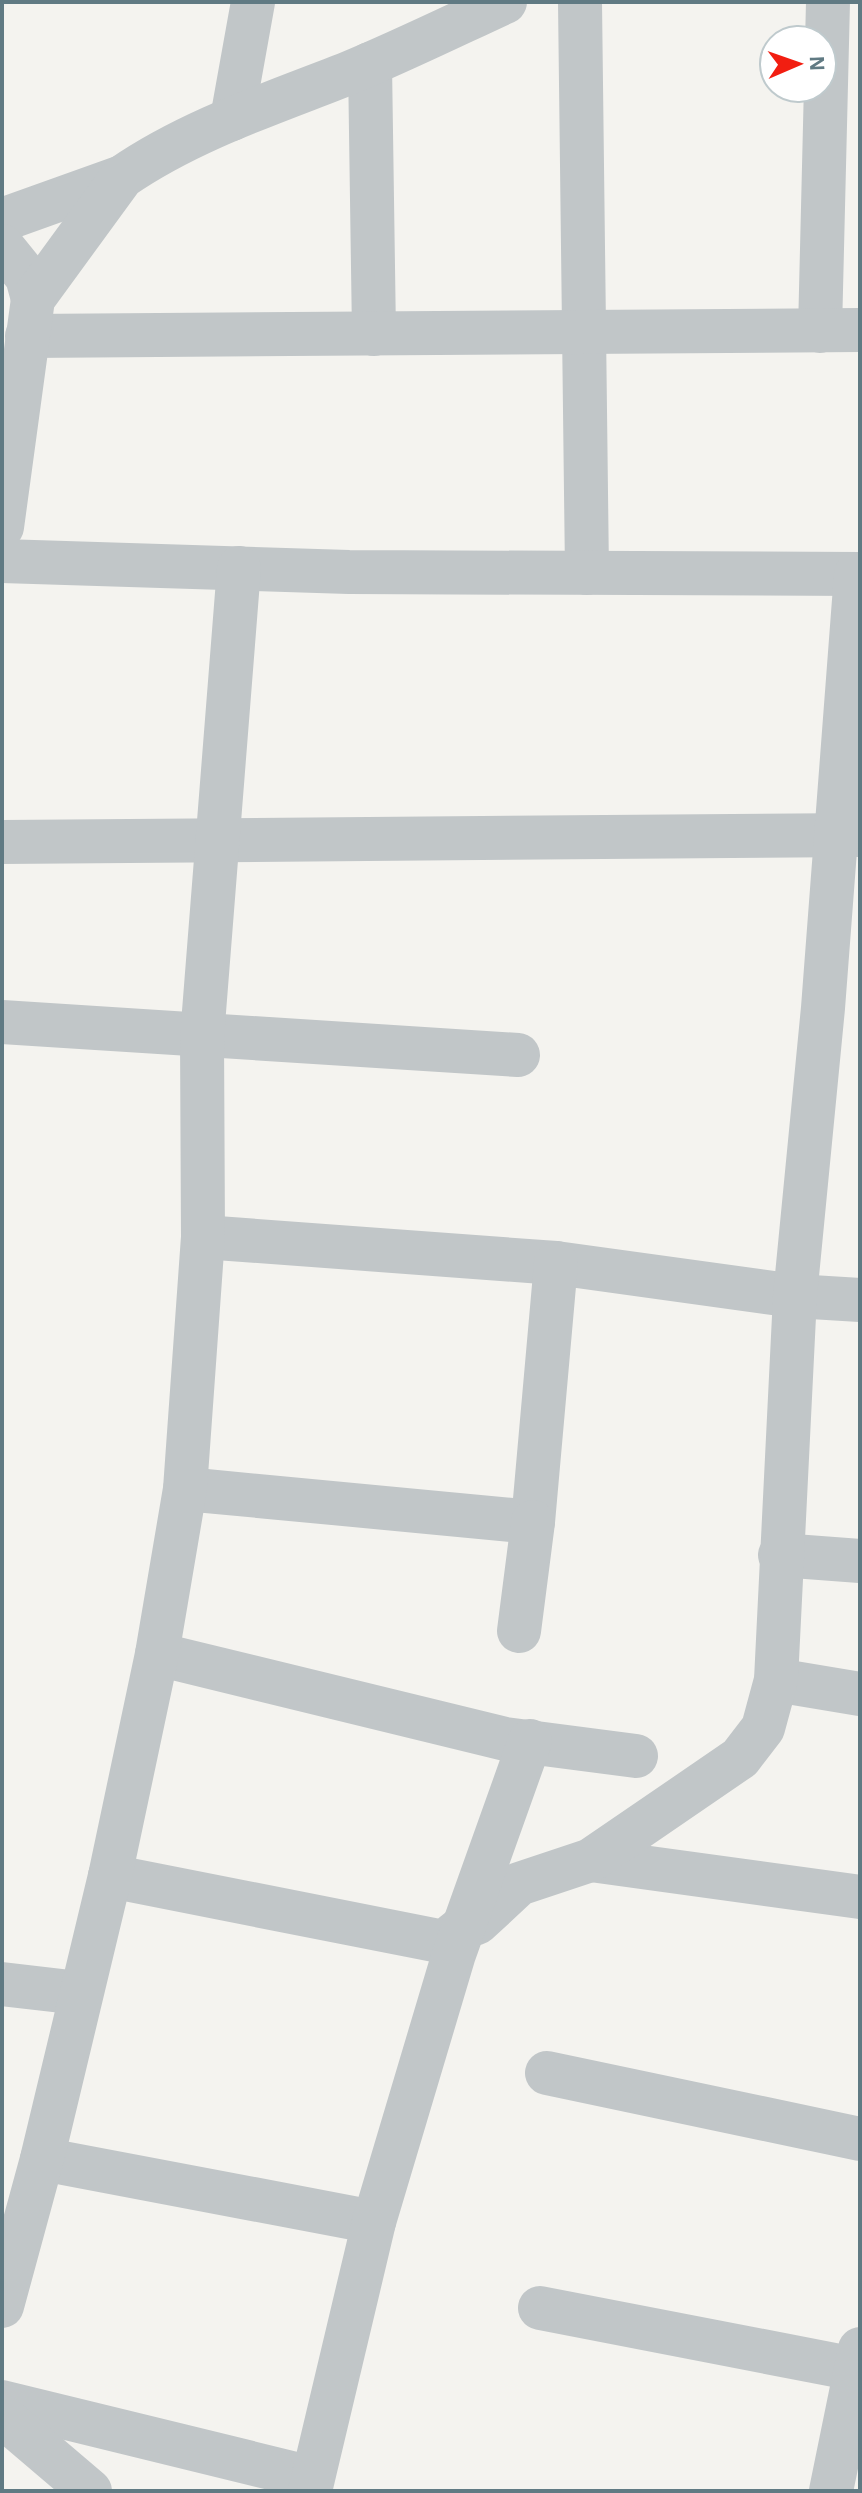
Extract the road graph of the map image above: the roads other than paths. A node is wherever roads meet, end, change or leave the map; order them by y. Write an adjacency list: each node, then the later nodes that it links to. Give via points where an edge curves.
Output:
1 (253, 2): 7 (street)
2 (505, 2): 5 (street)
3 (580, 2): 13 (street)
4 (828, 2): 6 (street)
5 (370, 64): 7 (street); 14 (street)
6 (843, 65): 12 (street)
7 (232, 119): 8 (street)
8 (122, 177): 9 (street); 11 (street)
9 (2, 220)
10 (2, 246): 11 (street, via 27,277)
11 (30, 317): 14 (street); 15 (street)
12 (840, 330): 13 (street)
13 (584, 332): 14 (street); 18 (street)
14 (374, 334)
15 (2, 527)
16 (2, 561): 17 (street)
17 (239, 568): 18 (street); 21 (street)
18 (587, 573): 19 (street)
19 (858, 574): 20 (street)
20 (847, 835): 21 (street); 23 (street)
21 (219, 841): 22 (street); 25 (street)
22 (2, 842)
23 (842, 1008): 29 (street)
24 (2, 1022): 25 (street)
25 (202, 1037): 26 (street); 27 (street)
26 (518, 1055)
27 (203, 1237): 28 (street); 31 (street)
28 (556, 1263): 29 (street); 32 (street)
29 (795, 1296): 30 (street); 33 (street)
30 (860, 1300)
31 (185, 1489): 32 (street); 36 (street)
32 (533, 1522): 35 (street)
33 (780, 1555): 34 (street); 37 (street)
34 (860, 1561)
35 (519, 1631)
36 (157, 1654): 39 (street); 42 (street)
37 (776, 1680): 38 (street); 41 (street, via 763,1728 740,1758)
38 (860, 1694)
39 (530, 1741): 40 (street); 44 (street)
40 (636, 1756)
41 (591, 1860): 43 (street); 44 (street, via 519,1884 477,1923)
42 (110, 1876): 44 (street, via 437,1942); 46 (street)
43 (860, 1897)
44 (464, 1926): 50 (street)
45 (2, 1984): 46 (street)
46 (79, 1993): 49 (street)
47 (547, 2073): 48 (street)
48 (860, 2139)
49 (42, 2159): 50 (street); 51 (street)
50 (374, 2222): 56 (street)
51 (2, 2306)
52 (540, 2308): 53 (street)
53 (859, 2362): 58 (street)
54 (2, 2402): 56 (street)
55 (2, 2416): 57 (street)
56 (311, 2484)
57 (90, 2491)
58 (831, 2491)

